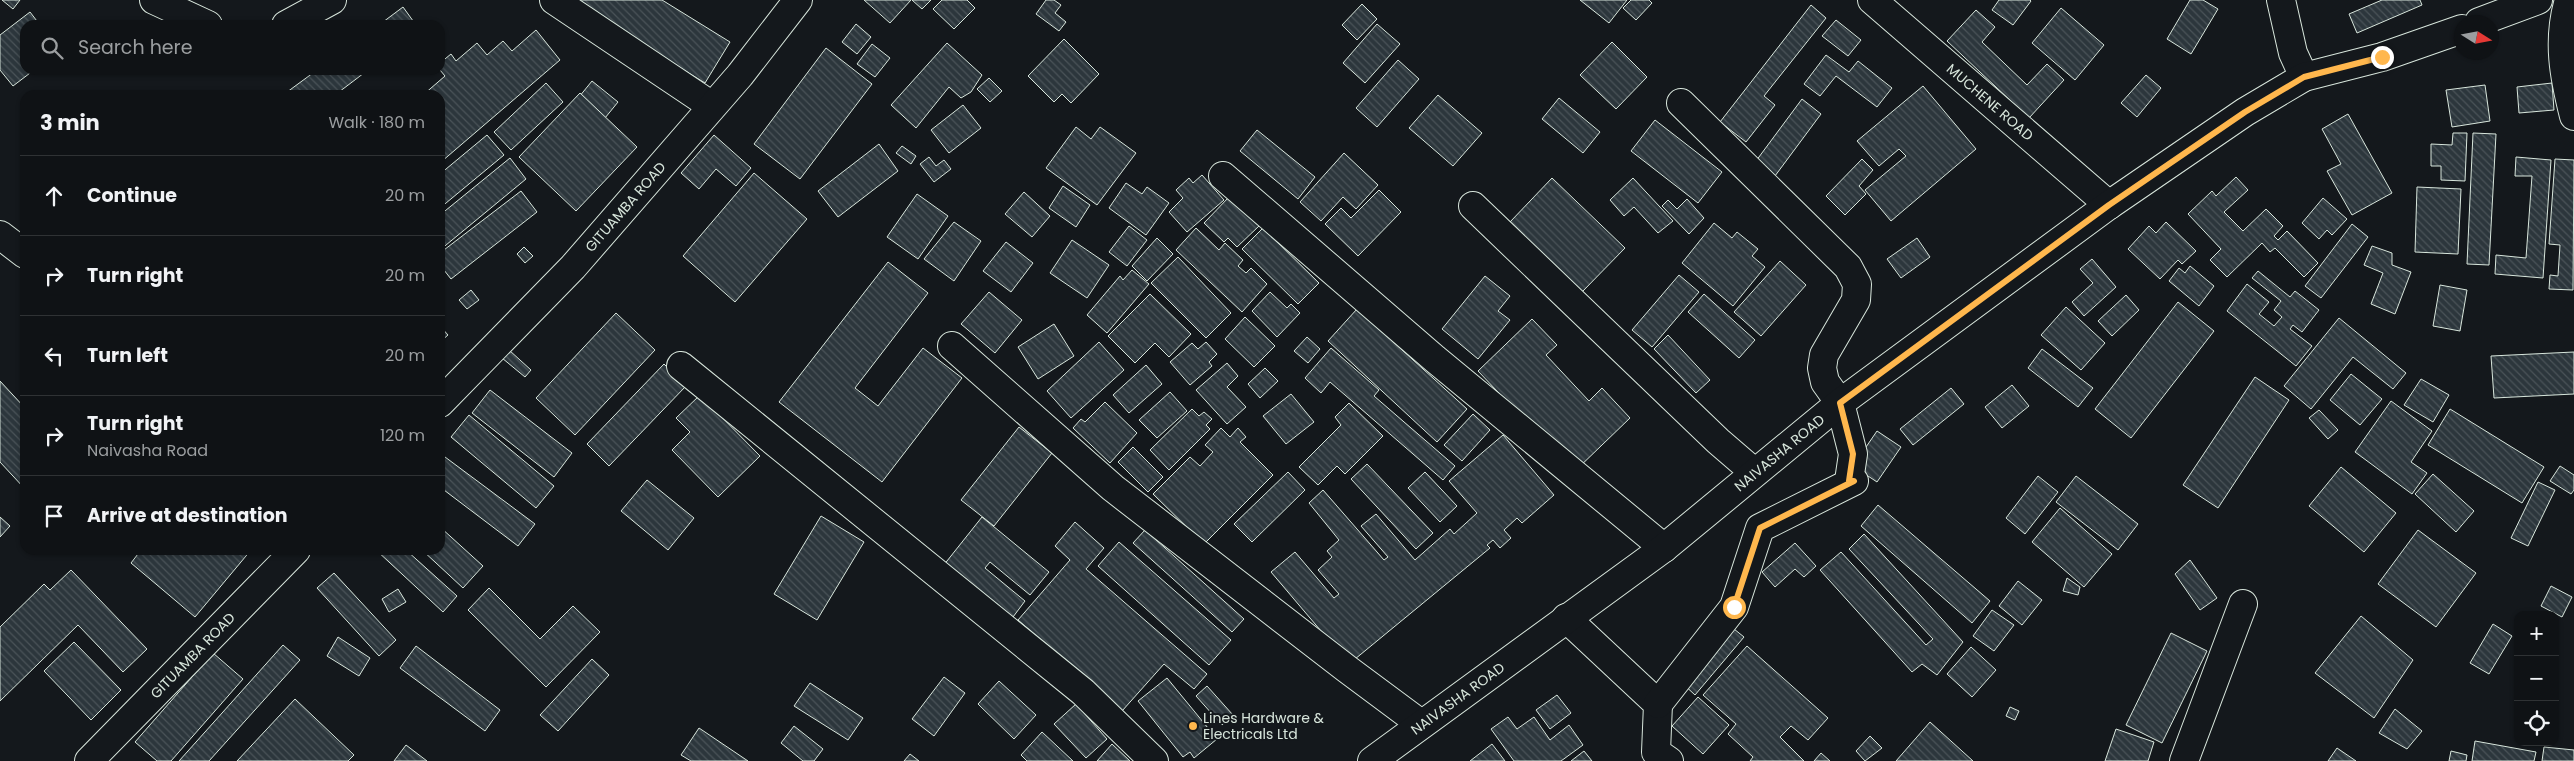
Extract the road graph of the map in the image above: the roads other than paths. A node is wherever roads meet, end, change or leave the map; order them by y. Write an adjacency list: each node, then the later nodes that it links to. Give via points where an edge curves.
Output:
1 (154, 0): 10 (street)
2 (332, 0): 11 (street)
3 (554, 0): 15 (street)
4 (798, 0): 15 (street, GITUAMBA ROAD)
5 (1872, 0): 18 (street, MUCHENE ROAD)
6 (2281, 0): 13 (street, via 2294,53)
7 (2538, 0): 9 (street)
8 (2569, 0): 16 (street, via 2564,15 2563,75)
9 (2498, 15)
10 (197, 20)
11 (295, 20)
12 (2454, 32): 13 (street, NAIVASHA ROAD, via 2382,57)
13 (2304, 77): 18 (street, NAIVASHA ROAD, via 2245,112)
14 (1680, 103): 25 (street, via 1848,267 1857,284 1856,300 1824,356 1822,368 1825,382)
15 (712, 106): 24 (street, GITUAMBA ROAD, via 573,267)
16 (2574, 116)
17 (1223, 176): 27 (street, via 1435,359)
18 (2109, 205): 25 (street, NAIVASHA ROAD)
19 (1472, 206): 26 (street)
20 (0, 235): 21 (street)
21 (20, 250)
22 (952, 346): 32 (street, via 1114,488)
23 (681, 366): 34 (street, via 1083,692)
24 (445, 398)
25 (1840, 403): 26 (street, NAIVASHA ROAD); 31 (street, via 1853,454 1849,481 1854,481 1760,528 1734,607)
26 (1754, 472): 27 (street, NAIVASHA ROAD)
27 (1664, 548): 30 (street, NAIVASHA ROAD)
28 (291, 555): 33 (street, GITUAMBA ROAD)
29 (2243, 604): 37 (street)
30 (1566, 618): 31 (street); 32 (street, NAIVASHA ROAD)
31 (1658, 704): 36 (street, via 1656,752)
32 (1421, 724): 35 (street, NAIVASHA ROAD)
33 (89, 761)
34 (1154, 761)
35 (1372, 761)
36 (1669, 761)
37 (2184, 761)

